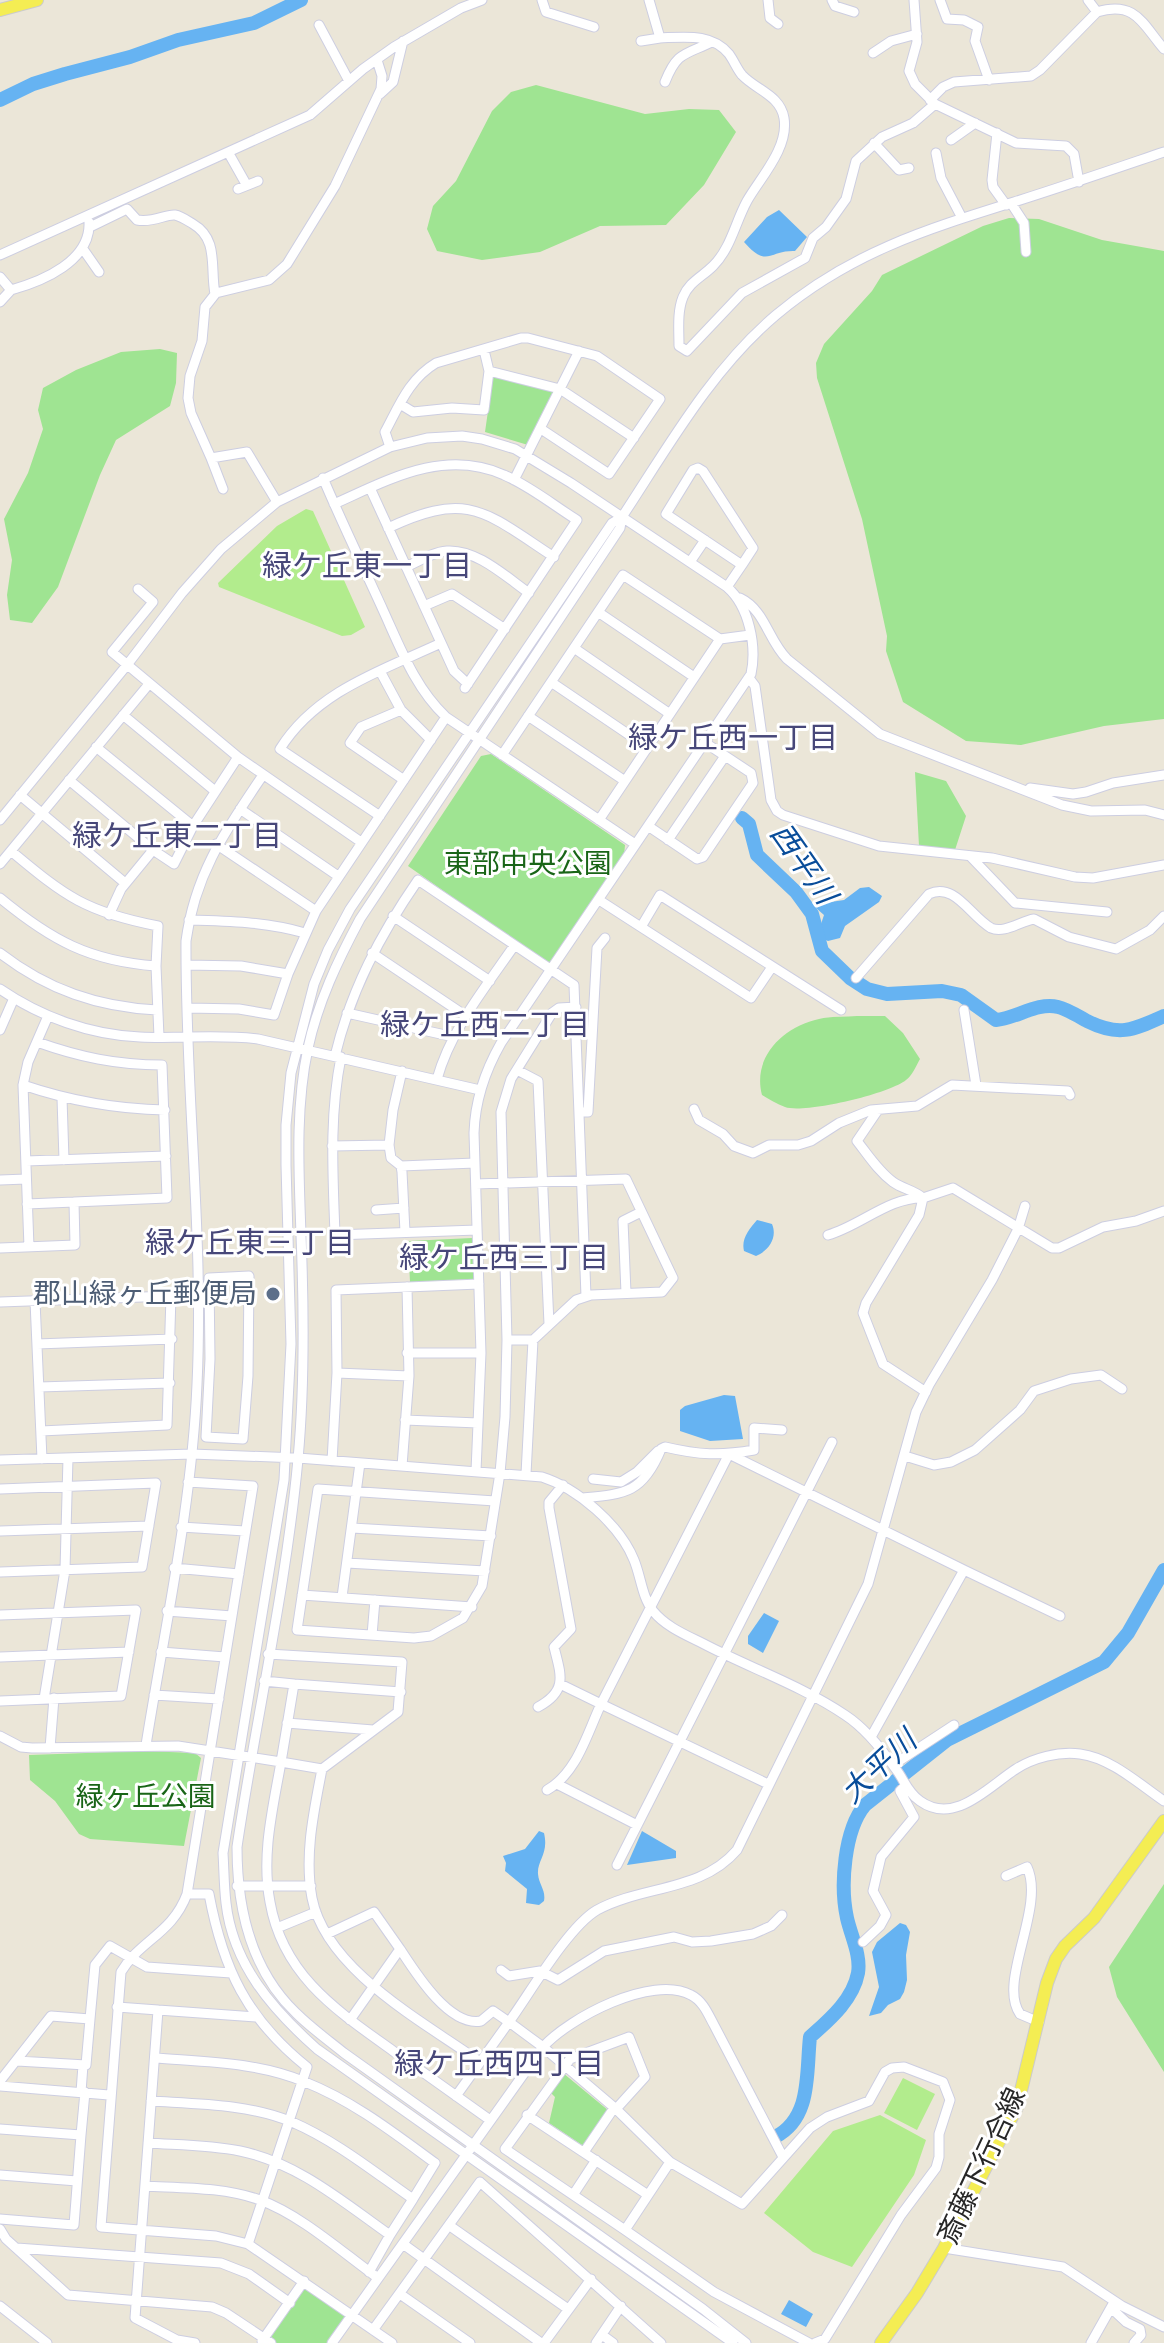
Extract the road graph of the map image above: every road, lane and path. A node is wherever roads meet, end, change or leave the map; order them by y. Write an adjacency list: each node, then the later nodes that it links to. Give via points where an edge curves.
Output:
1 (37, 0): 10 (main road)
2 (482, 0): 18 (street)
3 (542, 0): 15 (street, via 546,12)
4 (649, 0): 17 (street)
5 (768, 0): 13 (street, via 770,18)
6 (832, 0): 11 (street)
7 (914, 0): 16 (street)
8 (940, 0): 24 (street, via 947,19 978,27 975,41)
9 (1088, 0): 12 (street)
10 (0, 10)
11 (854, 12)
12 (1097, 12): 21 (street, via 1115,6 1134,11); 24 (street, via 1031,76)
13 (778, 24)
14 (319, 25): 25 (street)
15 (594, 27)
16 (917, 34): 22 (street); 28 (street, via 909,71)
17 (660, 38): 19 (street); 20 (street, via 694,36)
18 (403, 41): 23 (street); 27 (street, via 393,82)
19 (641, 41)
20 (712, 42): 26 (street, via 678,58); 32 (street, via 777,103 784,131 731,240 684,295 679,346 687,351 742,293 805,258 813,238 846,199 856,161)
21 (1164, 49)
22 (873, 53)
23 (377, 60): 25 (street); 27 (street, via 382,76)
24 (989, 80): 28 (street, via 949,84)
25 (349, 81): 33 (street, via 310,115)
26 (665, 82)
27 (378, 95): 49 (street, via 335,186 287,264 269,280)
28 (932, 102): 29 (street); 32 (street, via 913,123)
29 (975, 123): 30 (street); 31 (street)
30 (997, 133): 38 (street, via 1016,143 1066,146 1074,154); 39 (street, via 993,187)
31 (951, 140)
32 (874, 143): 36 (street, via 899,170)
33 (228, 152): 37 (street, via 242,186); 40 (street)
34 (1164, 152): 38 (street)
35 (936, 153): 41 (street, via 941,178)
36 (909, 168)
37 (258, 181)
38 (1079, 182): 39 (street)
39 (1008, 204): 41 (street); 44 (street, via 1024,223)
40 (86, 215): 42 (street); 45 (street)
41 (962, 218): 67 (street, via 875,250 822,279 774,317 726,365 691,411)
42 (90, 227): 43 (street); 49 (street, via 127,209 137,220 172,215 190,222 210,240)
43 (83, 249): 46 (street); 48 (street, via 43,279)
44 (1026, 252)
45 (0, 255)
46 (99, 272)
47 (0, 277): 48 (street)
48 (11, 290): 50 (street)
49 (215, 294): 60 (street, via 203,313 202,341 187,391)
50 (0, 302)
51 (484, 350): 52 (street, via 528,338); 53 (street); 55 (street, via 426,369)
52 (579, 351): 54 (street); 57 (street, via 597,356 660,399)
53 (489, 371): 54 (street); 55 (street, via 484,410 413,412)
54 (560, 389): 56 (street); 57 (street)
55 (400, 404): 58 (street, via 385,432)
56 (541, 429): 57 (street, via 609,474); 59 (street)
57 (634, 438)
58 (390, 447): 59 (street, via 462,436); 61 (street)
59 (528, 455): 62 (street); 67 (street)
60 (211, 458): 64 (street); 65 (street, via 247,452)
61 (323, 478): 65 (street); 66 (street)
62 (514, 480): 63 (street, via 478,467 440,465); 70 (street, via 577,520)
63 (370, 488): 66 (street); 68 (street)
64 (223, 489)
65 (277, 502): 86 (street, via 221,549)
66 (334, 504): 85 (street)
67 (622, 517): 71 (street); 97 (street, via 612,523); 98 (street, via 620,528)
68 (388, 528): 70 (street, via 437,509 473,510); 73 (street)
69 (705, 540): 71 (street); 72 (street); 72 (street, via 666,514 698,468 753,548)
70 (554, 557): 76 (street)
71 (690, 562): 74 (street)
72 (742, 565): 74 (street)
73 (406, 567): 76 (street, via 437,553 467,553); 78 (street)
74 (727, 587): 77 (street)
75 (138, 589): 86 (street, via 153,602 112,652)
76 (529, 593): 80 (street)
77 (740, 598): 81 (street); 111 (street, via 756,608 787,659 880,734)
78 (424, 606): 80 (street, via 452,594); 83 (street)
79 (598, 612): 82 (street, via 626,575); 84 (street); 88 (street)
80 (505, 629): 83 (street, via 466,686)
81 (750, 635): 82 (street); 89 (street)
82 (720, 639): 88 (street)
83 (441, 643): 85 (street)
84 (574, 648): 90 (street); 93 (street)
85 (406, 660): 87 (street); 96 (street)
86 (127, 665): 91 (street); 113 (street)
87 (380, 671): 92 (street); 117 (street, via 320,704 280,749)
88 (694, 677): 93 (street)
89 (749, 678): 100 (street); 128 (street, via 755,686 777,811 879,846)
90 (551, 682): 95 (street); 102 (street)
91 (149, 684): 94 (street); 105 (street)
92 (401, 710): 99 (street); 109 (street, via 361,727 350,743)
93 (670, 714): 102 (street)
94 (123, 715): 101 (street); 112 (street)
95 (528, 716): 103 (street); 110 (street)
96 (446, 717): 97 (street); 99 (street)
97 (469, 733): 98 (street); 169 (street, via 328,950 314,984)
98 (479, 739): 103 (street); 169 (street, via 360,919)
99 (431, 740): 109 (street)
100 (704, 742): 104 (street); 121 (street)
101 (96, 747): 108 (street); 120 (street)
102 (647, 747): 110 (street)
103 (502, 755): 119 (street)
104 (725, 756): 122 (street); 122 (street, via 751,773 753,783 718,835 697,859)
105 (238, 757): 106 (street); 112 (street)
106 (263, 775): 114 (street); 123 (street)
107 (1164, 775): 111 (street, via 1073,794)
108 (69, 780): 115 (street); 126 (street)
109 (404, 780): 117 (street)
110 (625, 781): 119 (street)
111 (1019, 787): 116 (street, via 1078,809)
112 (215, 791): 120 (street)
113 (20, 795): 115 (street); 118 (street)
114 (240, 809): 124 (street); 131 (street)
115 (41, 814): 127 (street); 132 (street)
116 (1164, 815)
117 (380, 816): 123 (street)
118 (0, 820)
119 (599, 820): 125 (street)
120 (193, 826): 126 (street, via 174,864)
121 (648, 826): 122 (street); 125 (street)
122 (668, 840)
123 (361, 842): 131 (street)
124 (216, 844): 135 (street); 140 (street)
125 (635, 844): 134 (street)
126 (153, 850): 132 (street)
127 (11, 851): 129 (street); 137 (street, via 63,893)
128 (970, 856): 130 (street, via 1093,878); 136 (street, via 1015,903)
129 (0, 864)
130 (1164, 865)
131 (338, 876): 135 (street)
132 (125, 883): 137 (street)
133 (0, 898): 148 (street, via 76,949 103,959)
134 (599, 900): 141 (street); 150 (street)
135 (316, 911): 142 (street)
136 (1107, 912)
137 (109, 915): 148 (street, via 158,926)
138 (393, 916): 144 (street, via 418,880); 146 (street); 153 (street)
139 (1164, 916): 152 (street, via 1116,949 1069,937 1034,919 1001,930 991,928 949,892 937,890)
140 (189, 920): 142 (street, via 279,925); 147 (street)
141 (641, 927): 149 (street, via 751,998); 149 (street, via 660,895)
142 (305, 933): 151 (street)
143 (605, 938): 182 (street, via 597,948 588,1112)
144 (514, 946): 150 (street); 153 (street)
145 (0, 953): 158 (street, via 71,994)
146 (372, 953): 161 (street); 163 (street)
147 (186, 965): 151 (street); 157 (street)
148 (156, 966): 158 (street)
149 (772, 967): 159 (street)
150 (551, 971): 156 (street, via 574,985); 176 (street, via 501,1043)
151 (288, 974): 157 (street, via 274,1015)
152 (856, 978)
153 (490, 981): 163 (street)
154 (0, 989): 155 (street)
155 (14, 998): 162 (street); 164 (street)
156 (576, 1007): 171 (street, via 552,1013); 182 (street)
157 (188, 1008): 166 (street)
158 (157, 1010): 165 (street)
159 (841, 1010)
160 (964, 1010): 175 (street)
161 (347, 1013): 167 (street); 170 (street)
162 (48, 1016): 165 (street, via 105,1033); 168 (street)
163 (466, 1016): 167 (street)
164 (1, 1026)
165 (159, 1037): 166 (street)
166 (189, 1037): 169 (street, via 233,1036); 217 (street)
167 (454, 1037): 173 (street)
168 (37, 1042): 174 (street); 180 (street, via 112,1063 162,1065)
169 (302, 1049): 170 (street); 241 (street, via 286,1125 291,1344); 243 (street)
170 (338, 1057): 172 (street); 184 (street)
171 (517, 1070): 193 (street, via 538,1081); 194 (street, via 501,1112)
172 (402, 1071): 173 (street); 183 (street)
173 (437, 1079): 176 (street)
174 (23, 1085): 178 (street); 187 (street)
175 (976, 1085): 177 (street); 181 (street, via 952,1085 917,1106)
176 (480, 1090): 188 (street)
177 (1070, 1095)
178 (62, 1098): 180 (street, via 127,1110); 186 (street)
179 (694, 1109): 181 (street, via 699,1120 750,1153 769,1145 811,1141)
180 (165, 1110): 185 (street)
181 (878, 1110): 196 (street, via 857,1141 882,1172)
182 (579, 1112): 192 (street)
183 (389, 1145): 184 (street); 189 (street, via 391,1158)
184 (332, 1146): 206 (street, via 335,1235)
185 (166, 1156): 186 (street); 197 (street, via 167,1198)
186 (64, 1160): 187 (street)
187 (26, 1161): 190 (street)
188 (475, 1163): 189 (street); 195 (street)
189 (401, 1166): 200 (street)
190 (26, 1179): 191 (street); 198 (street)
191 (0, 1180)
192 (582, 1180): 193 (street); 203 (street, via 626,1179); 213 (street)
193 (541, 1182): 194 (street); 216 (street)
194 (502, 1183): 195 (street); 219 (street)
195 (476, 1184): 205 (street)
196 (923, 1198): 204 (street, via 953,1188); 207 (street, via 876,1211); 231 (street, via 919,1215 863,1313 883,1364)
197 (74, 1202): 198 (street); 208 (street, via 75,1245)
198 (27, 1204): 208 (street)
199 (1025, 1206): 204 (street)
200 (404, 1208): 201 (street); 206 (street)
201 (376, 1210)
202 (1164, 1211): 204 (street, via 1103,1227 1059,1248)
203 (641, 1212): 212 (street, via 623,1221); 212 (street, via 673,1278 662,1292)
204 (1018, 1229): 231 (street)
205 (477, 1230): 206 (street); 210 (street)
206 (405, 1232)
207 (828, 1235)
208 (29, 1247): 209 (street)
209 (0, 1248)
210 (479, 1284): 211 (street); 223 (street)
211 (407, 1287): 222 (street); 224 (street, via 336,1290)
212 (626, 1293): 213 (street)
213 (586, 1296): 216 (street)
214 (35, 1301): 215 (street); 218 (street, via 171,1296); 221 (street)
215 (0, 1302)
216 (549, 1324): 220 (street)
217 (204, 1330): 227 (street); 228 (street); 228 (street, via 209,1278 249,1276 243,1439 206,1437)
218 (172, 1339): 221 (street); 226 (street)
219 (507, 1340): 220 (street); 250 (street)
220 (533, 1340): 251 (street)
221 (37, 1344): 229 (street)
222 (407, 1353): 223 (street); 225 (street)
223 (481, 1353): 233 (street)
224 (337, 1373): 225 (street); 246 (street)
225 (409, 1376): 232 (street)
226 (170, 1383): 229 (street); 235 (street, via 167,1425)
227 (197, 1384): 228 (street); 238 (street)
228 (208, 1385)
229 (39, 1387): 235 (street)
230 (1122, 1389): 240 (street, via 1101,1375 1055,1383 1034,1391 975,1450 951,1462 934,1465)
231 (926, 1392): 240 (street)
232 (405, 1420): 233 (street); 248 (street)
233 (478, 1423): 249 (street)
234 (782, 1430): 239 (street, via 754,1428 754,1450)
235 (41, 1431): 244 (street)
236 (832, 1442): 258 (street)
237 (661, 1449): 239 (street); 252 (street, via 621,1482); 259 (street, via 642,1481 626,1493)
238 (192, 1454): 241 (street); 242 (street); 253 (street)
239 (729, 1454): 258 (street); 280 (street)
240 (905, 1456): 265 (street)
241 (285, 1457): 243 (street); 314 (street)
242 (68, 1458): 244 (street); 255 (street)
243 (298, 1458): 246 (street); 289 (street)
244 (42, 1459): 245 (street)
245 (0, 1460)
246 (332, 1461): 247 (street)
247 (360, 1463): 248 (street); 257 (street)
248 (402, 1466): 249 (street)
249 (476, 1471): 250 (street)
250 (500, 1473): 251 (street); 260 (street)
251 (526, 1474): 254 (street)
252 (593, 1479)
253 (188, 1482): 262 (street); 267 (street, via 253,1486)
254 (563, 1485): 259 (street); 296 (street, via 549,1508 571,1629 554,1647)
255 (69, 1487): 256 (street); 261 (street, via 156,1483); 264 (street)
256 (0, 1489)
257 (358, 1491): 260 (street); 263 (street); 276 (street, via 318,1489)
258 (806, 1492): 265 (street); 290 (street)
259 (583, 1498): 280 (street, via 633,1558)
260 (495, 1501): 268 (street)
261 (149, 1526): 264 (street); 271 (street, via 142,1567)
262 (181, 1527): 267 (street); 270 (street)
263 (352, 1528): 268 (street); 269 (street)
264 (66, 1529): 266 (street); 271 (street)
265 (885, 1530): 272 (street); 299 (street, via 868,1584)
266 (0, 1531)
267 (245, 1531): 275 (street)
268 (491, 1536): 273 (street)
269 (347, 1563): 273 (street); 277 (street)
270 (174, 1568): 275 (street); 281 (street)
271 (65, 1570): 274 (street); 282 (street)
272 (964, 1570): 285 (street); 309 (street)
273 (485, 1571): 279 (street)
274 (0, 1572)
275 (239, 1574): 284 (street)
276 (302, 1595): 277 (street); 286 (street, via 297,1630)
277 (342, 1597): 278 (street)
278 (375, 1600): 279 (street); 286 (street)
279 (472, 1607): 286 (street, via 454,1625 431,1636)
280 (650, 1607): 290 (street, via 669,1626); 303 (street)
281 (167, 1611): 284 (street); 288 (street)
282 (57, 1613): 283 (street); 287 (street, via 136,1610); 291 (street)
283 (0, 1615)
284 (232, 1616): 293 (street)
285 (1060, 1616)
286 (372, 1635)
287 (129, 1652): 291 (street); 300 (street, via 121,1696)
288 (161, 1652): 293 (street); 298 (street)
289 (268, 1654): 294 (street); 297 (street, via 402,1662)
290 (723, 1654): 299 (street); 310 (street)
291 (51, 1655): 292 (street); 300 (street)
292 (0, 1657)
293 (225, 1657): 301 (street)
294 (264, 1681): 295 (street); 315 (street)
295 (294, 1684): 297 (street); 305 (street)
296 (560, 1684): 303 (street); 304 (street)
297 (401, 1692): 307 (street, via 398,1712)
298 (154, 1695): 301 (street); 311 (street)
299 (811, 1697): 309 (street, via 846,1715); 320 (street)
300 (49, 1699): 302 (street); 312 (street)
301 (219, 1699): 313 (street)
302 (0, 1701)
303 (601, 1704): 310 (street); 319 (street, via 571,1767)
304 (538, 1707)
305 (287, 1723): 307 (street); 316 (street)
306 (954, 1725): 318 (street, via 923,1743)
307 (373, 1730): 317 (street)
308 (0, 1736): 312 (street, via 21,1747)
309 (871, 1737): 318 (street)
310 (681, 1741): 320 (street); 324 (street)
311 (146, 1745): 312 (street); 313 (street)
312 (50, 1748)
313 (210, 1751): 314 (street); 330 (street)
314 (238, 1756): 315 (street); 370 (street, via 223,1853 226,1906 262,1994 317,2049)
315 (250, 1758): 316 (street); 327 (street)
316 (281, 1762): 317 (street); 328 (street, via 268,1840)
317 (322, 1769): 329 (street, via 309,1854)
318 (899, 1776): 322 (street, via 926,1805 956,1807 1033,1760 1079,1753 1117,1768); 335 (street, via 900,1791 914,1817 881,1857 873,1891 886,1915)
319 (557, 1784): 321 (street); 324 (street)
320 (768, 1784): 340 (street, via 726,1863 699,1878 595,1911)
321 (547, 1790)
322 (1164, 1801)
323 (1164, 1821): 348 (main road, 斎藤下行合線, via 1094,1918 1056,1959)
324 (637, 1825): 325 (street)
325 (617, 1865)
326 (1006, 1876): 348 (street, via 1027,1867 1030,1873 1026,1933 1015,1968 1017,2011)
327 (237, 1886): 328 (street); 368 (street, via 259,1960 294,2012)
328 (268, 1886): 329 (street); 333 (street)
329 (311, 1886): 331 (street)
330 (187, 1894): 337 (street, via 173,1921); 339 (street, via 209,1894)
331 (316, 1912): 333 (street); 334 (street)
332 (782, 1915): 340 (street, via 753,1934 692,1942 674,1937 604,1951 558,1980)
333 (277, 1928): 346 (street, via 305,1979)
334 (327, 1934): 336 (street, via 374,1912); 341 (street, via 347,1964)
335 (863, 1942)
336 (400, 1949): 341 (street); 347 (street, via 431,1993 466,2021 481,2021 493,2011)
337 (132, 1958): 339 (street, via 147,1967); 342 (street, via 121,1972); 345 (street, via 110,1946 99,1958)
338 (501, 1970): 340 (street, via 509,1976)
339 (231, 1973): 344 (street)
340 (544, 1973): 347 (street)
341 (374, 1985): 346 (street); 352 (street)
342 (117, 2007): 343 (street); 358 (street)
343 (158, 2010): 344 (street); 350 (street)
344 (256, 2017): 355 (street, via 307,2067)
345 (90, 2019): 351 (street, via 51,2016); 353 (street)
346 (350, 2020): 359 (street)
347 (509, 2022): 349 (street); 352 (street)
348 (1039, 2022): 391 (main road, 斎藤下行合線, via 1017,2107)
349 (543, 2047): 354 (street); 363 (street); 371 (street, via 618,1999 671,1990 690,1995 703,2006)
350 (155, 2058): 355 (street, via 249,2067); 360 (street)
351 (17, 2061): 353 (street); 356 (street)
352 (480, 2062): 359 (street)
353 (83, 2065): 357 (street)
354 (564, 2065): 361 (street); 361 (street, via 629,2037 645,2077); 362 (street)
355 (304, 2081): 364 (street); 380 (street, via 346,2101 435,2163)
356 (0, 2083): 357 (street)
357 (83, 2092): 358 (street); 366 (street)
358 (109, 2095): 385 (street, via 101,2227)
359 (456, 2096): 363 (street)
360 (151, 2101): 364 (street, via 246,2110); 367 (street)
361 (615, 2109): 369 (street); 374 (street)
362 (527, 2115): 369 (street); 378 (street, via 505,2149)
363 (490, 2120): 368 (street)
364 (290, 2121): 373 (street); 380 (street, via 334,2144)
365 (0, 2129): 366 (street)
366 (81, 2135): 376 (street)
367 (148, 2143): 373 (street, via 239,2151); 377 (street)
368 (473, 2144): 370 (street); 419 (street)
369 (584, 2152): 372 (street)
370 (467, 2154): 389 (street); 418 (street)
371 (783, 2157): 374 (street, via 742,2204); 421 (street, via 819,2123 869,2101 892,2068 936,2077 948,2091 936,2168 825,2339)
372 (596, 2160): 378 (street); 379 (street)
373 (276, 2162): 381 (street); 387 (street, via 309,2177)
374 (670, 2162): 379 (street)
375 (0, 2175): 376 (street)
376 (77, 2181): 382 (street, via 74,2225)
377 (145, 2186): 381 (street); 385 (street)
378 (573, 2195): 386 (street)
379 (648, 2195): 386 (street)
380 (413, 2199): 387 (street)
381 (263, 2201): 388 (street); 394 (street)
382 (0, 2219)
383 (450, 2226): 393 (street); 396 (street, via 480,2182); 404 (street)
384 (0, 2229): 390 (street)
385 (142, 2230): 388 (street); 392 (street)
386 (625, 2230): 420 (street, via 714,2292)
387 (390, 2235): 394 (street)
388 (248, 2244): 397 (street)
389 (403, 2244): 393 (street); 395 (street)
390 (16, 2248): 392 (street); 399 (street, via 68,2295)
391 (944, 2248): 401 (street, via 1063,2267); 422 (main road, 斎藤下行合線)
392 (139, 2257): 399 (street); 400 (street, via 233,2267)
393 (424, 2259): 398 (street); 415 (street)
394 (369, 2272): 395 (street)
395 (378, 2278): 405 (street)
396 (591, 2279): 403 (street); 404 (street)
397 (304, 2281): 400 (street); 405 (street)
398 (400, 2294): 407 (street); 414 (street)
399 (136, 2300): 409 (street, via 212,2307); 411 (street, via 135,2318 177,2340)
400 (290, 2303): 409 (street)
401 (1113, 2304): 406 (street); 423 (street); 424 (street, via 1126,2322 1140,2329)
402 (0, 2306): 410 (street)
403 (621, 2306): 408 (street); 417 (street)
404 (568, 2309): 415 (street)
405 (352, 2315): 407 (street); 412 (street)
406 (1164, 2327)
407 (373, 2330): 413 (street)
408 (599, 2339): 416 (street)
409 (265, 2341)
410 (47, 2343)
411 (195, 2343)
412 (332, 2343)
413 (392, 2343)
414 (470, 2343)
415 (542, 2343)
416 (613, 2343)
417 (661, 2343)
418 (733, 2343)
419 (746, 2343)
420 (809, 2343)
421 (815, 2343)
422 (881, 2343)
423 (1091, 2343)
424 (1134, 2343)

